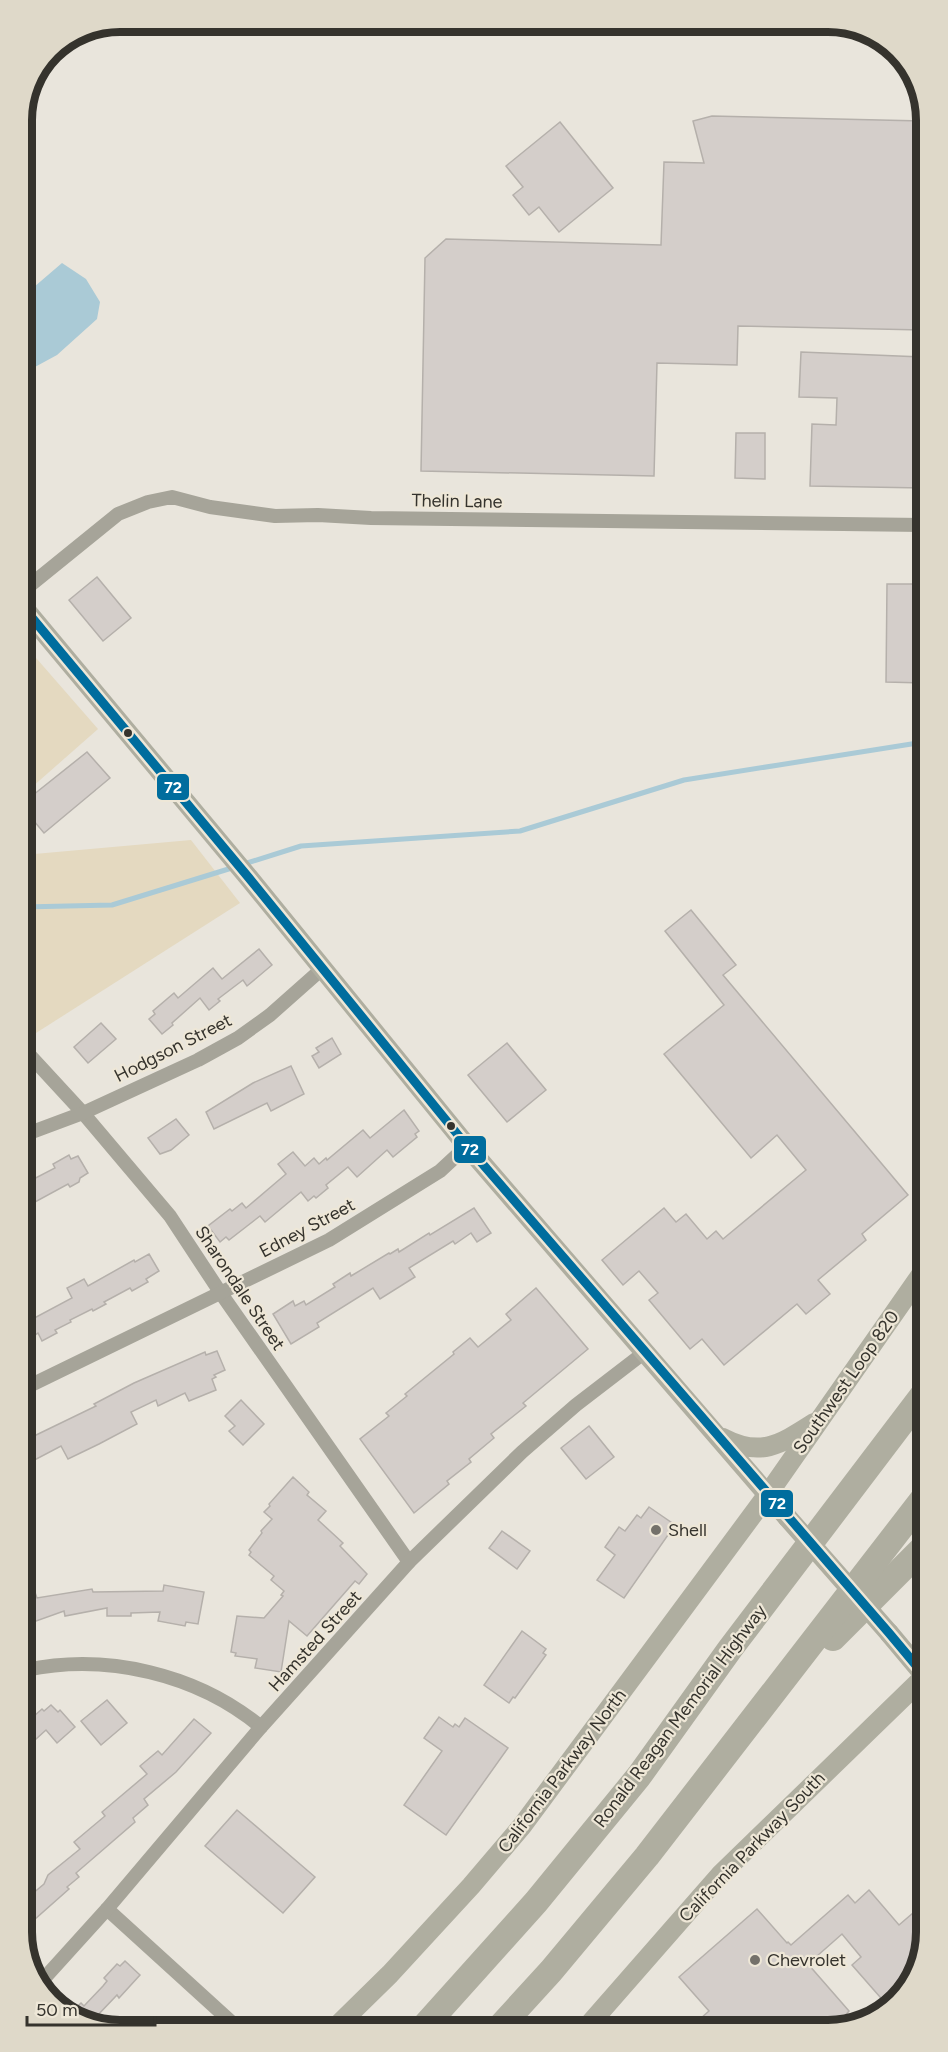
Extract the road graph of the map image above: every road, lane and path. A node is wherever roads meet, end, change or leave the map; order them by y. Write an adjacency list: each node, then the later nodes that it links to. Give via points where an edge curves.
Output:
1 (916, 525): 2 (street, Thelin Lane, via 276,516 172,497 118,513)
2 (32, 583)
3 (32, 619): 4 (main road)
4 (324, 968): 6 (street, Hodgson Street, via 238,1038); 8 (main road)
5 (32, 1058): 6 (street, Sharondale Street)
6 (83, 1113): 7 (street, Hodgson Street); 10 (street, Sharondale Street, via 170,1216)
7 (32, 1132)
8 (467, 1146): 10 (street, Edney Street, via 440,1171 329,1240); 11 (main road)
9 (916, 1282): 14 (main road, Southwest Loop 820)
10 (220, 1292): 12 (street, Edney Street); 19 (street, Sharondale Street)
11 (645, 1352): 15 (main road); 19 (street, Hamsted Street, via 522,1452)
12 (32, 1385)
13 (916, 1404): 29 (highway, Ronald Reagan Memorial Highway, via 639,1776 536,1902)
14 (821, 1418): 15 (main road, via 768,1448 746,1448); 16 (main road, Southwest Loop 820)
15 (717, 1435): 16 (main road)
16 (768, 1494): 20 (main road, bridge); 28 (main road, California Parkway North, via 522,1826 463,1895)
17 (916, 1508): 23 (highway)
18 (916, 1555): 23 (highway)
19 (409, 1562): 24 (street, Hamsted Street)
20 (916, 1666)
21 (32, 1669): 24 (street, via 81,1663 146,1670 185,1683 244,1713)
22 (916, 1688): 31 (main road, California Parkway South, via 720,1875)
23 (775, 1689): 30 (highway, via 614,1897)
24 (261, 1727): 25 (street, Hamsted Street)
25 (107, 1909): 26 (street, Hamsted Street); 27 (street)
26 (45, 1978)
27 (229, 2020)
28 (343, 2020)
29 (430, 2020)
30 (506, 2020)
31 (593, 2020)

